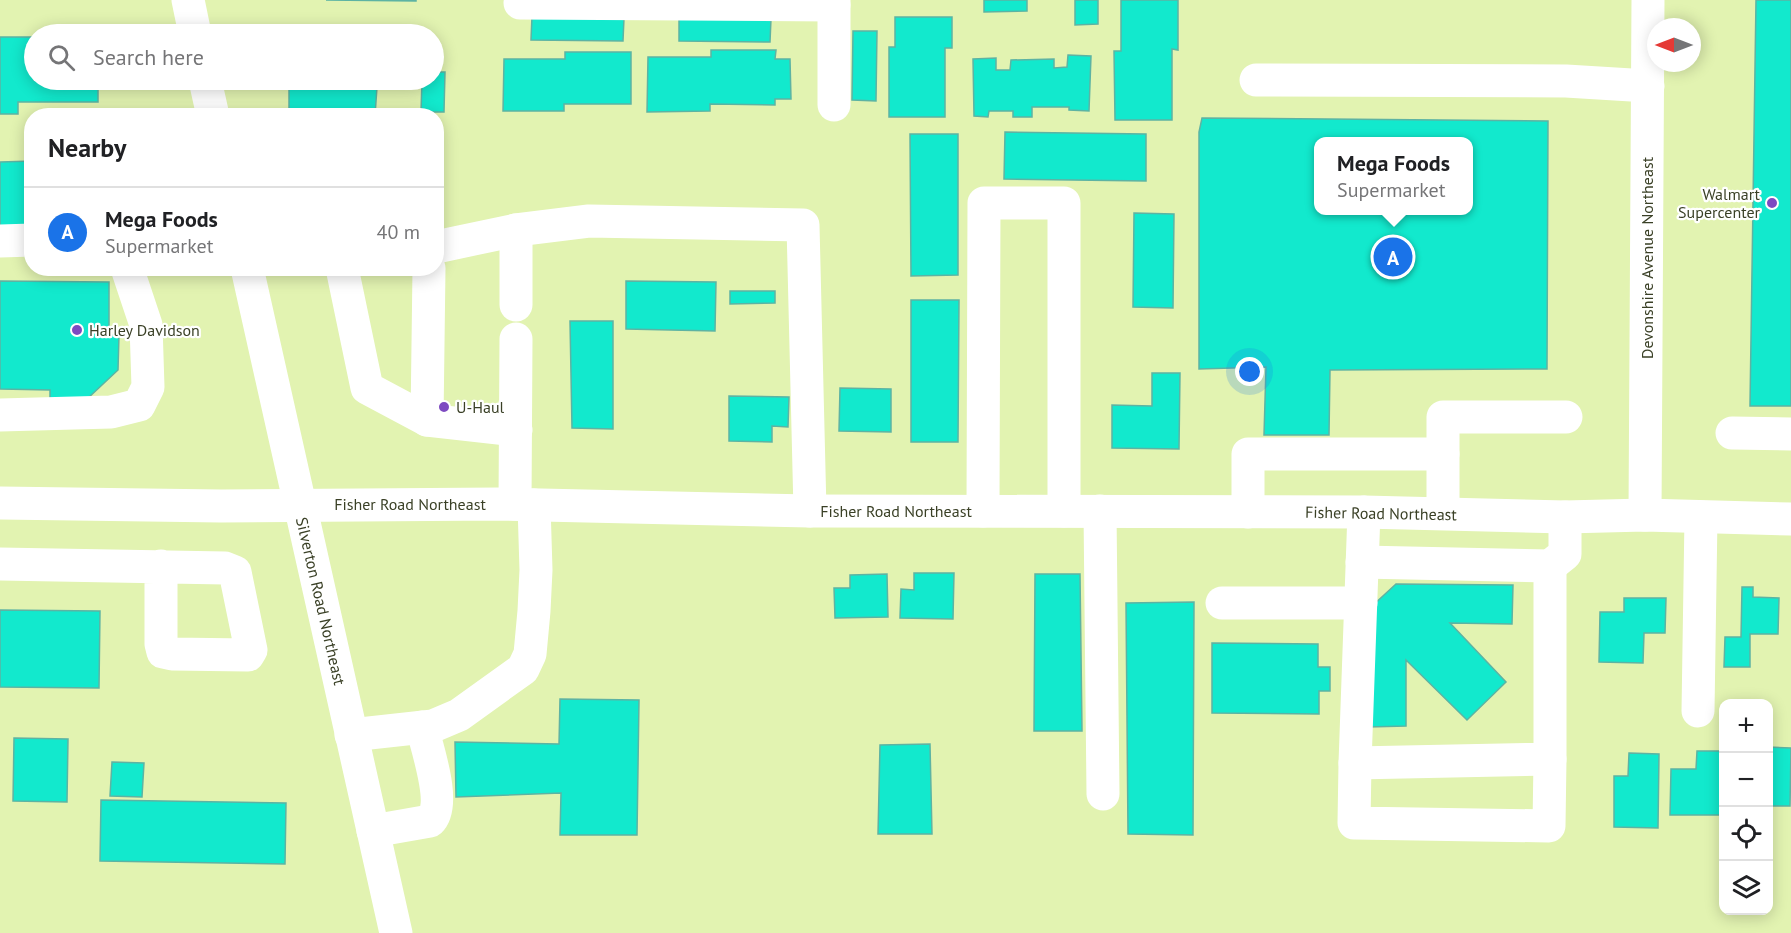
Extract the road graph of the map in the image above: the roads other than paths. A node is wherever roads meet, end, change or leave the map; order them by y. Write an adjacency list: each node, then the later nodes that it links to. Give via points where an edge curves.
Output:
1 (188, 0): 6 (street)
2 (1648, 0): 8 (street, Devonshire Avenue Northeast)
3 (617, 2): 4 (street); 5 (street)
4 (834, 2): 10 (street)
5 (520, 3)
6 (193, 24)
7 (1256, 80): 8 (street, via 1566,81)
8 (1648, 86): 41 (street, Devonshire Avenue Northeast)
9 (207, 90): 11 (street)
10 (834, 105)
11 (211, 108)
12 (516, 230): 15 (street); 22 (street); 34 (street, via 589,221 803,225)
13 (24, 240): 14 (street)
14 (0, 241)
15 (444, 245)
16 (0, 263): 17 (street)
17 (24, 263)
18 (130, 276): 24 (street, via 146,325 147,387 139,405 111,412)
19 (250, 276): 33 (street, Silverton Road Northeast)
20 (344, 276): 26 (street, via 367,388)
21 (429, 276): 26 (street)
22 (516, 305)
23 (516, 339): 27 (street)
24 (0, 414)
25 (1566, 417): 30 (street, via 1443,417)
26 (427, 420): 27 (street)
27 (516, 430): 32 (street)
28 (1732, 434): 29 (street)
29 (1791, 434)
30 (1443, 454): 38 (street, via 1248,454); 40 (street)
31 (0, 503): 33 (street, Fisher Road Northeast)
32 (525, 504): 33 (street, Fisher Road Northeast); 34 (street, Fisher Road Northeast); 52 (street, via 536,570 530,654 523,669 459,715)
33 (300, 505): 53 (street, Silverton Road Northeast)
34 (810, 511): 35 (street, Fisher Road Northeast)
35 (983, 512): 36 (street, Fisher Road Northeast); 36 (street, via 984,203 1064,203)
36 (1064, 512): 37 (street, Fisher Road Northeast)
37 (1100, 512): 38 (street, Fisher Road Northeast); 56 (street)
38 (1248, 512): 39 (street, Fisher Road Northeast)
39 (1364, 512): 40 (street, Fisher Road Northeast); 45 (street)
40 (1443, 513): 42 (street, Fisher Road Northeast)
41 (1645, 515): 42 (street, Fisher Road Northeast); 43 (street, Fisher Road Northeast)
42 (1565, 517): 48 (street, via 1565,554)
43 (1701, 518): 44 (street, Fisher Road Northeast); 51 (street)
44 (1791, 519)
45 (1362, 562): 48 (street); 50 (street)
46 (0, 564): 47 (street)
47 (161, 566)
48 (1550, 566): 54 (street)
49 (1222, 603): 50 (street)
50 (1361, 603): 55 (street)
51 (1698, 711)
52 (422, 728): 53 (street); 57 (street, via 437,791 434,818)
53 (351, 735): 57 (street, Silverton Road Northeast)
54 (1550, 759): 55 (street); 55 (street, via 1549,826 1354,823)
55 (1355, 763)
56 (1103, 794)
57 (373, 831): 58 (street, Silverton Road Northeast)
58 (396, 933)

